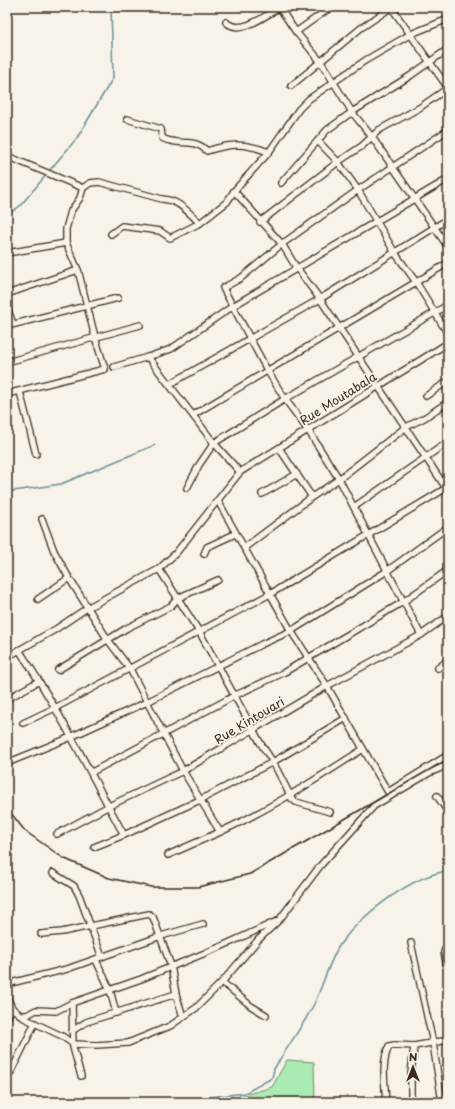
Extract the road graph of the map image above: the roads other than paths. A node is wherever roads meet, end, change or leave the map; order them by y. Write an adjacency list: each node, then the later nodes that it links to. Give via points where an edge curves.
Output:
1 (279, 7): 5 (street, via 248,26 235,27); 6 (street)
2 (331, 7): 6 (street)
3 (392, 7): 7 (street); 9 (street, via 361,28)
4 (448, 19): 7 (street)
5 (226, 22)
6 (296, 32): 9 (street)
7 (411, 34): 10 (street); 11 (street)
8 (448, 49): 10 (street)
9 (321, 62): 11 (street); 12 (street)
10 (429, 62): 13 (street); 14 (street)
11 (333, 83): 14 (street); 19 (street, via 309,99)
12 (291, 86)
13 (448, 88): 17 (street, via 419,108 379,130)
14 (352, 112): 17 (street); 18 (street, via 327,130)
15 (127, 119): 19 (street, via 161,129 162,138 171,142 197,143 207,150 248,145)
16 (448, 130): 22 (street)
17 (372, 137): 21 (street); 22 (street)
18 (318, 141): 21 (street); 24 (street)
19 (268, 152): 27 (street)
20 (7, 156): 25 (street)
21 (338, 162): 26 (street); 30 (street)
22 (392, 167): 26 (street); 28 (street)
23 (448, 179): 28 (street)
24 (281, 183)
25 (83, 188): 32 (street, via 90,183 99,182 170,199); 35 (street, via 69,216)
26 (358, 190): 31 (street); 36 (street)
27 (234, 191): 30 (street); 32 (street, via 227,202)
28 (414, 200): 31 (street); 33 (street)
29 (448, 219): 33 (street)
30 (260, 222): 36 (street)
31 (377, 222): 38 (street); 41 (street)
32 (200, 223): 34 (street, via 170,238 160,231 122,226)
33 (434, 228): 37 (street); 38 (street)
34 (111, 234)
35 (66, 243): 39 (street); 42 (street)
36 (282, 244): 41 (street); 49 (street, via 241,278 223,288)
37 (448, 247)
38 (395, 252): 43 (street); 46 (street)
39 (7, 253)
40 (448, 263): 43 (street)
41 (296, 267): 46 (street); 49 (street)
42 (78, 270): 44 (street); 47 (street)
43 (416, 282): 51 (street); 55 (street)
44 (7, 294)
45 (118, 298): 47 (street)
46 (320, 299): 55 (street); 58 (street)
47 (86, 304): 52 (street); 57 (street)
48 (448, 305): 51 (street)
49 (233, 306): 58 (street); 60 (street, via 171,348)
50 (7, 308): 52 (street)
51 (435, 313): 56 (street); 61 (street)
52 (13, 324): 54 (street)
53 (140, 325): 57 (street)
54 (7, 326)
55 (339, 329): 61 (street); 64 (street)
56 (448, 334)
57 (95, 337): 62 (street); 68 (street, via 105,369)
58 (250, 337): 64 (street); 66 (street)
59 (448, 343): 67 (street, Rue Moutabala)
60 (148, 357): 63 (street); 66 (street)
61 (358, 357): 67 (street); 71 (street)
62 (7, 362)
63 (114, 367)
64 (267, 370): 71 (street); 73 (street)
65 (448, 381): 70 (street)
66 (170, 384): 73 (street)
67 (377, 387): 74 (street); 75 (street, Rue Moutabala)
68 (20, 392): 69 (street); 79 (street)
69 (7, 394)
70 (426, 396)
71 (285, 399): 75 (street); 77 (street)
72 (448, 402): 74 (street)
73 (193, 415): 77 (street)
74 (406, 427): 80 (street); 83 (street)
75 (308, 430): 78 (street, Rue Moutabala); 83 (street)
76 (448, 442): 80 (street)
77 (214, 443): 81 (street); 84 (street)
78 (279, 448): 81 (street, Rue Moutabala); 82 (street)
79 (36, 454)
80 (425, 457): 85 (street); 89 (street)
81 (240, 472): 88 (street)
82 (297, 474): 86 (street); 87 (street)
83 (339, 479): 87 (street); 89 (street)
84 (187, 488)
85 (447, 489): 93 (street)
86 (262, 494)
87 (312, 496): 94 (street)
88 (218, 501): 92 (street); 96 (street, via 176,553)
89 (354, 507): 93 (street)
90 (42, 520): 99 (street, via 54,551)
91 (448, 527): 98 (street)
92 (235, 534): 94 (street); 95 (street, via 206,548)
93 (369, 536): 98 (street); 101 (street)
94 (244, 548): 101 (street)
95 (204, 554)
96 (159, 569): 102 (street); 105 (street)
97 (448, 570): 104 (street)
98 (387, 571): 104 (street); 107 (street)
99 (69, 578): 103 (street); 105 (street)
100 (218, 580): 102 (street)
101 (270, 594): 107 (street); 108 (street)
102 (178, 598): 108 (street); 110 (street, via 172,606)
103 (38, 599)
104 (403, 602): 109 (street); 113 (street)
105 (87, 608): 110 (street); 111 (street)
106 (448, 616): 109 (street, Rue Kintouari)
107 (291, 631): 113 (street); 115 (street)
108 (200, 633): 115 (street); 117 (street)
109 (421, 635): 120 (street, Rue Kintouari)
110 (108, 640): 117 (street); 118 (street)
111 (20, 650): 112 (street); 119 (street)
112 (7, 657)
113 (309, 657): 120 (street); 121 (street, via 283,673)
114 (448, 660): 116 (street)
115 (218, 665): 121 (street); 123 (street)
116 (438, 668)
117 (130, 669): 123 (street); 124 (street)
118 (58, 670)
119 (40, 681): 122 (street); 124 (street)
120 (327, 686): 125 (street); 127 (street, Rue Kintouari)
121 (236, 695): 127 (street); 128 (street)
122 (7, 699)
123 (147, 702): 128 (street); 129 (street)
124 (56, 708): 126 (street); 129 (street)
125 (346, 718): 130 (street); 132 (street)
126 (23, 723)
127 (253, 730): 132 (street); 135 (street, Rue Kintouari)
128 (164, 732): 135 (street); 136 (street)
129 (72, 736): 133 (street); 136 (street)
130 (363, 749): 131 (street, via 388,792); 137 (street)
131 (448, 755)
132 (273, 762): 137 (street); 139 (street)
133 (7, 763)
134 (448, 765): 149 (street, via 429,773 374,806 320,866)
135 (183, 771): 139 (street); 140 (street, Rue Kintouari)
136 (92, 772): 140 (street)
137 (289, 794): 141 (street, via 294,801); 143 (street)
138 (437, 796): 142 (street)
139 (202, 799): 143 (street); 145 (street)
140 (109, 806): 144 (street, Rue Kintouari); 145 (street)
141 (330, 812)
142 (448, 812)
143 (220, 832): 147 (street)
144 (57, 834)
145 (124, 835): 146 (street)
146 (94, 847)
147 (168, 855)
148 (53, 874): 151 (street, via 74,886)
149 (280, 919): 158 (street); 160 (street)
150 (203, 924): 153 (street)
151 (91, 926): 152 (street); 153 (street, via 149,914 153,917); 156 (street)
152 (41, 934)
153 (161, 936): 156 (street); 158 (street)
154 (411, 944): 175 (street)
155 (446, 947): 159 (street, via 444,952)
156 (102, 957): 157 (street)
157 (96, 960): 161 (street); 162 (street)
158 (171, 966): 162 (street); 163 (street)
159 (448, 972)
160 (222, 982): 169 (street); 170 (street)
161 (7, 984)
162 (110, 990): 165 (street); 167 (street)
163 (176, 994): 167 (street); 170 (street)
164 (7, 997): 166 (street)
165 (72, 1003): 168 (street, via 56,1011 36,1010); 173 (street)
166 (12, 1008): 168 (street); 171 (street)
167 (116, 1013): 173 (street, via 86,1022)
168 (21, 1015): 172 (street)
169 (266, 1015)
170 (183, 1017): 176 (street, via 170,1026 134,1042)
171 (7, 1018)
172 (36, 1024): 176 (street); 178 (street)
173 (72, 1031): 176 (street)
174 (448, 1040): 175 (street)
175 (433, 1043): 177 (street); 182 (street)
176 (73, 1044): 179 (street)
177 (414, 1046): 180 (street, via 389,1046 384,1068); 181 (street)
178 (10, 1074)
179 (81, 1076)
180 (386, 1102)
181 (411, 1102)
182 (442, 1102)

